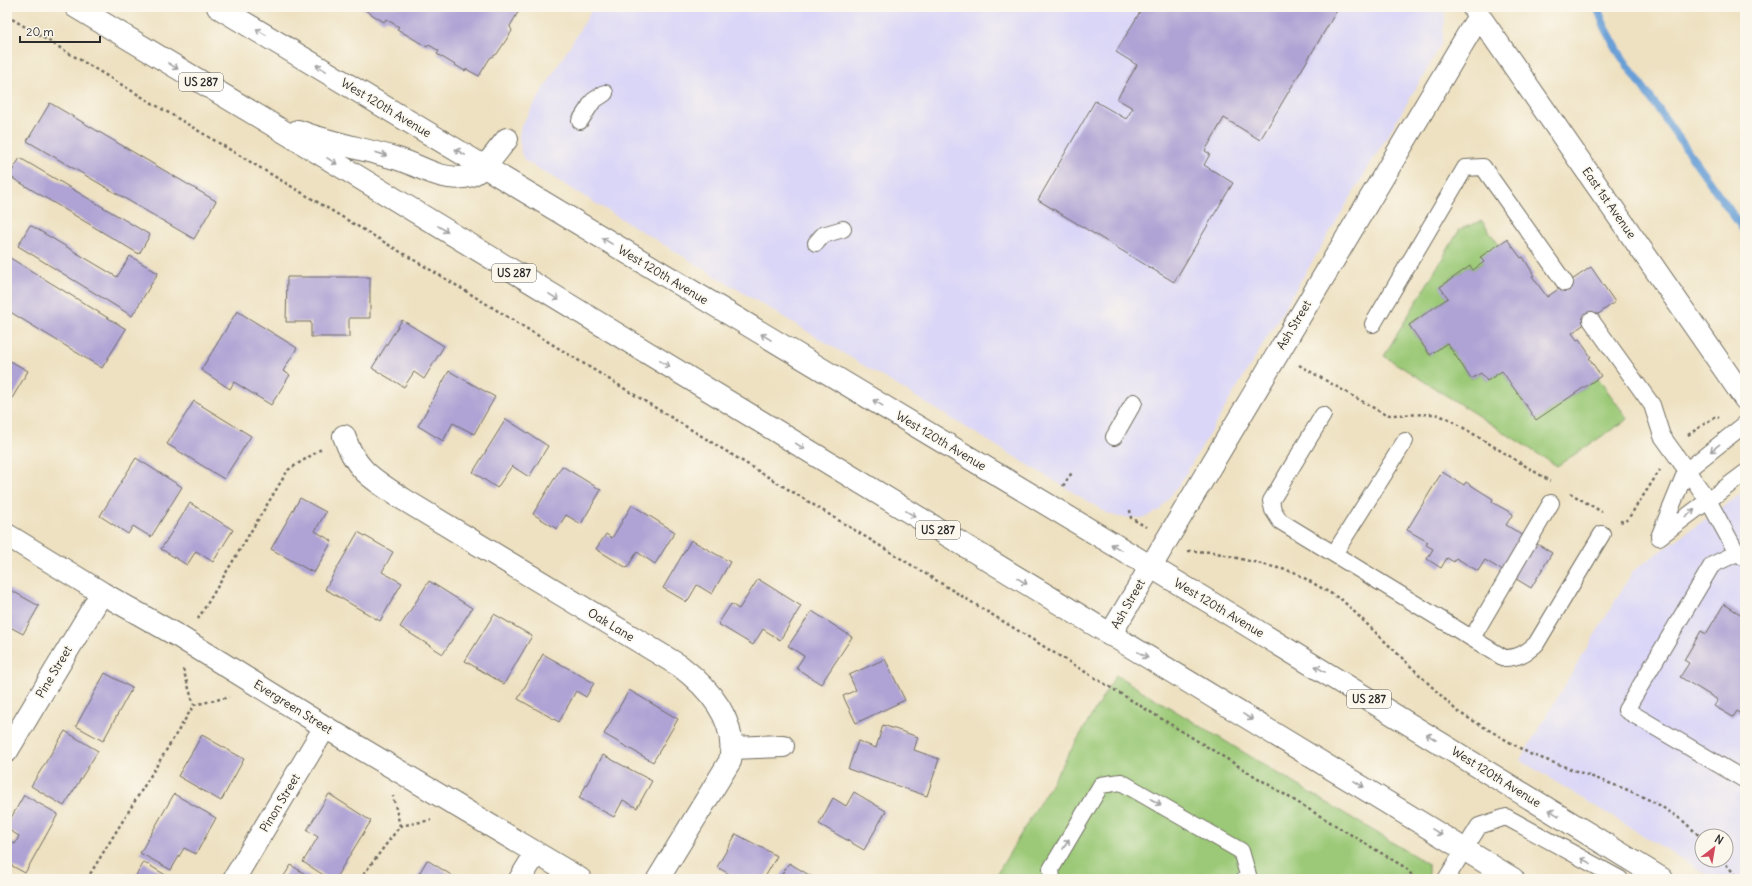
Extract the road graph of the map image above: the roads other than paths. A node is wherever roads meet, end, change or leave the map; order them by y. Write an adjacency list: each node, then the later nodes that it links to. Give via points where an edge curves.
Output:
1 (76, 7): 5 (main road, US 287, one-way to 5)
2 (218, 7): 8 (main road, West 120th Avenue / US 287, one-way to 2)
3 (1476, 11): 14 (main road, East 1st Avenue); 29 (main road, Ash Street)
4 (605, 93): 6 (lane, via 593,101)
5 (263, 119): 8 (main road, one-way to 8, via 306,134 400,160 427,172 450,178 466,177); 31 (main road, US 287, one-way to 31)
6 (580, 121)
7 (507, 139): 8 (main road)
8 (484, 167): 29 (main road, West 120th Avenue / US 287, one-way to 8)
9 (844, 229): 10 (lane, via 823,235)
10 (816, 243)
11 (1565, 283): 13 (lane, via 1482,167 1465,168)
12 (1591, 320): 21 (lane, via 1652,405 1662,436)
13 (1373, 324)
14 (1745, 399)
15 (1134, 402): 19 (lane)
16 (1323, 415): 27 (lane, via 1271,501 1280,521)
17 (1745, 424): 21 (lane, one-way to 21)
18 (344, 436): 35 (main road, Oak Lane, via 349,452 368,476 680,666 695,678 715,702 728,724)
19 (1114, 437)
20 (1405, 441): 27 (lane)
21 (1686, 471): 23 (lane); 23 (lane, one-way to 23, via 1659,537)
22 (1745, 473): 23 (lane)
23 (1708, 500): 28 (lane)
24 (1552, 503): 32 (lane)
25 (1602, 534): 32 (lane, via 1536,644 1528,652 1515,658 1504,658)
26 (7, 535): 30 (main road, Evergreen Street)
27 (1334, 554): 32 (lane)
28 (1741, 556): 37 (lane, via 1712,565 1626,710)
29 (1150, 567): 31 (main road, Ash Street); 49 (main road, West 120th Avenue / US 287, one-way to 29)
30 (102, 592): 33 (main road, Evergreen Street); 36 (main road, Pine Street)
31 (1110, 635): 38 (main road, US 287, one-way to 38)
32 (1472, 638)
33 (325, 727): 39 (main road, Evergreen Street); 40 (main road, Pinon Street)
34 (783, 746): 35 (main road)
35 (733, 748): 43 (main road, Oak Lane, via 730,761)
36 (7, 751)
37 (1745, 780)
38 (1463, 849): 46 (lane); 47 (main road, US 287); 48 (lane, one-way to 38, via 1506,817 1479,826)
39 (536, 853): 41 (main road); 42 (main road, Evergreen Street)
40 (234, 879)
41 (520, 879)
42 (580, 879)
43 (658, 879)
44 (1052, 879): 45 (lane, one-way to 45, via 1051,869 1101,785 1121,782 1241,851 1248,875)
45 (1246, 879)
46 (1446, 879)
47 (1513, 879)
48 (1620, 879)
49 (1662, 879)

